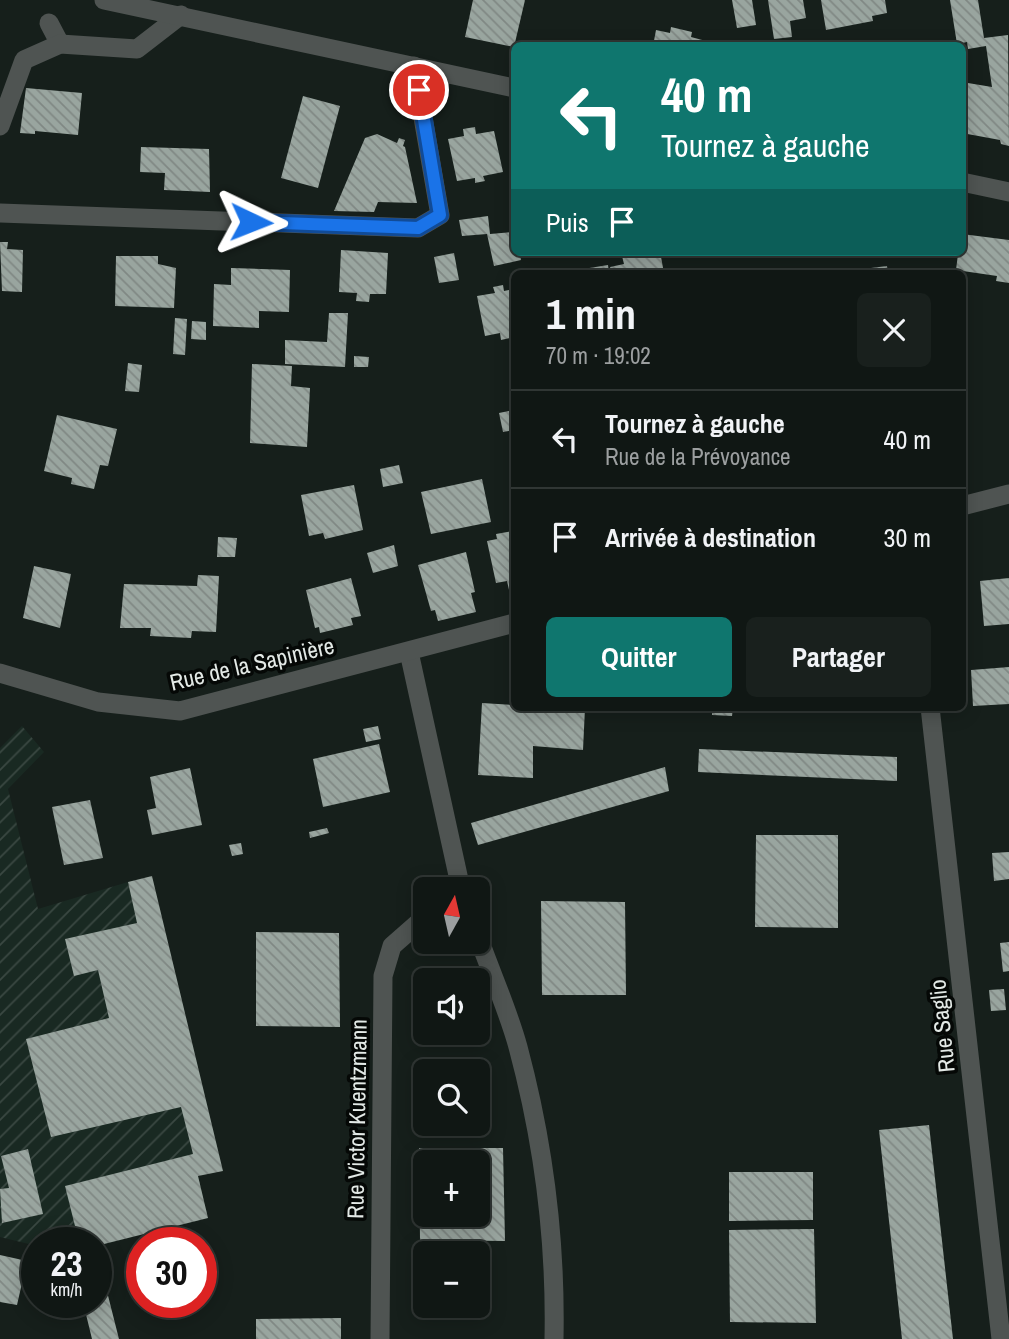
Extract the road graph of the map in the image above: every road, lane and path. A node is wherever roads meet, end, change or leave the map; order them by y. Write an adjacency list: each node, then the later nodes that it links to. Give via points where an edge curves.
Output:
1 (104, 0): 2 (street)
2 (181, 15): 4 (street, via 137,49); 5 (street)
3 (49, 23): 4 (street)
4 (60, 44): 7 (street, via 24,60)
5 (414, 66): 6 (street); 10 (street, via 440,215 418,228)
6 (511, 87)
7 (0, 126)
8 (966, 183): 9 (street)
9 (1009, 192)
10 (0, 213)
11 (1009, 494): 12 (street)
12 (966, 505)
13 (511, 624): 14 (street, Rue de la Sapinière)
14 (409, 652): 15 (street, Rue de la Sapinière, via 180,711 98,702); 17 (street)
15 (0, 673)
16 (930, 711): 22 (street, Rue Saglio)
17 (458, 877)
18 (413, 928): 20 (street, Rue Victor Kuentzmann, via 393,946 383,976)
19 (485, 954): 21 (street, via 518,1045 543,1156 555,1269)
20 (380, 1339)
21 (554, 1339)
22 (1001, 1339)

